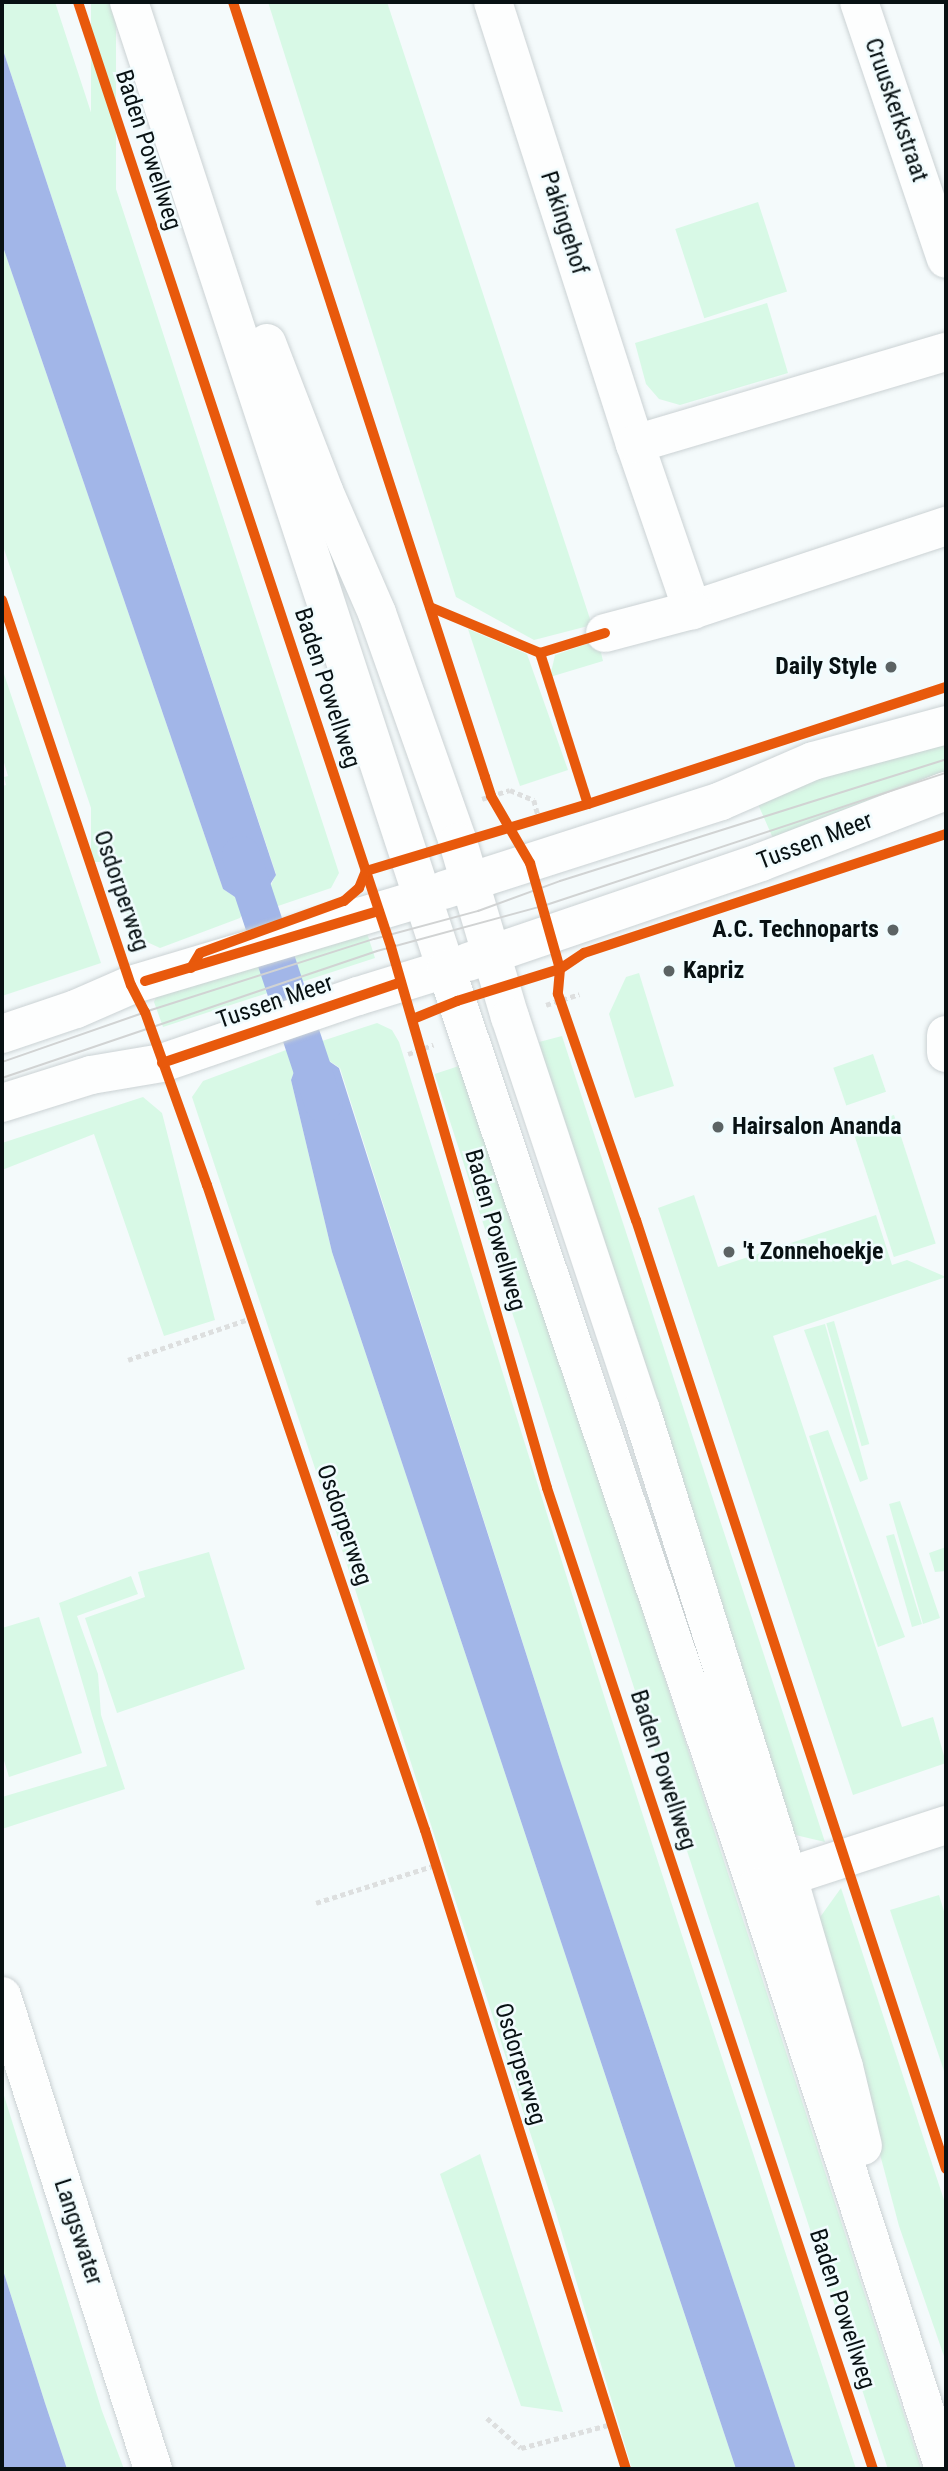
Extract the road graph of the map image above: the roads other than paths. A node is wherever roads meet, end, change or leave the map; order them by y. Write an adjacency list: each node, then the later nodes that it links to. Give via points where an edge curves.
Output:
1 (129, 2): 14 (main road, Baden Powellweg)
2 (153, 2): 13 (main road, Baden Powellweg, via 255,315 377,613)
3 (493, 2): 7 (main road, Pakingehof)
4 (859, 2): 5 (main road, Cruuskerkstraat)
5 (946, 259)
6 (946, 352): 7 (main road)
7 (635, 444): 9 (main road, Pakingehof)
8 (946, 526): 9 (main road)
9 (692, 610): 10 (main road)
10 (605, 633)
11 (946, 725): 13 (main road, via 813,761 721,801)
12 (946, 791): 15 (main road, Tussen Meer, via 761,862)
13 (470, 882): 14 (main road); 15 (main road, Baden Powellweg)
14 (422, 898): 16 (main road, Baden Powellweg); 17 (main road, via 145,981)
15 (491, 954): 16 (main road, Tussen Meer); 22 (main road, Baden Powellweg, via 641,1410)
16 (446, 969): 20 (main road, Tussen Meer, via 162,1063 91,1075); 22 (main road, Baden Powellweg)
17 (2, 1034)
18 (946, 1035): 19 (main road)
19 (946, 1053)
20 (2, 1103)
21 (946, 1825): 22 (main road)
22 (772, 1882): 24 (main road, Baden Powellweg, via 844,2067 886,2245); 26 (main road, Baden Powellweg)
23 (2, 1996): 25 (main road, Langswater)
24 (946, 2422)
25 (153, 2469)
26 (944, 2469)

